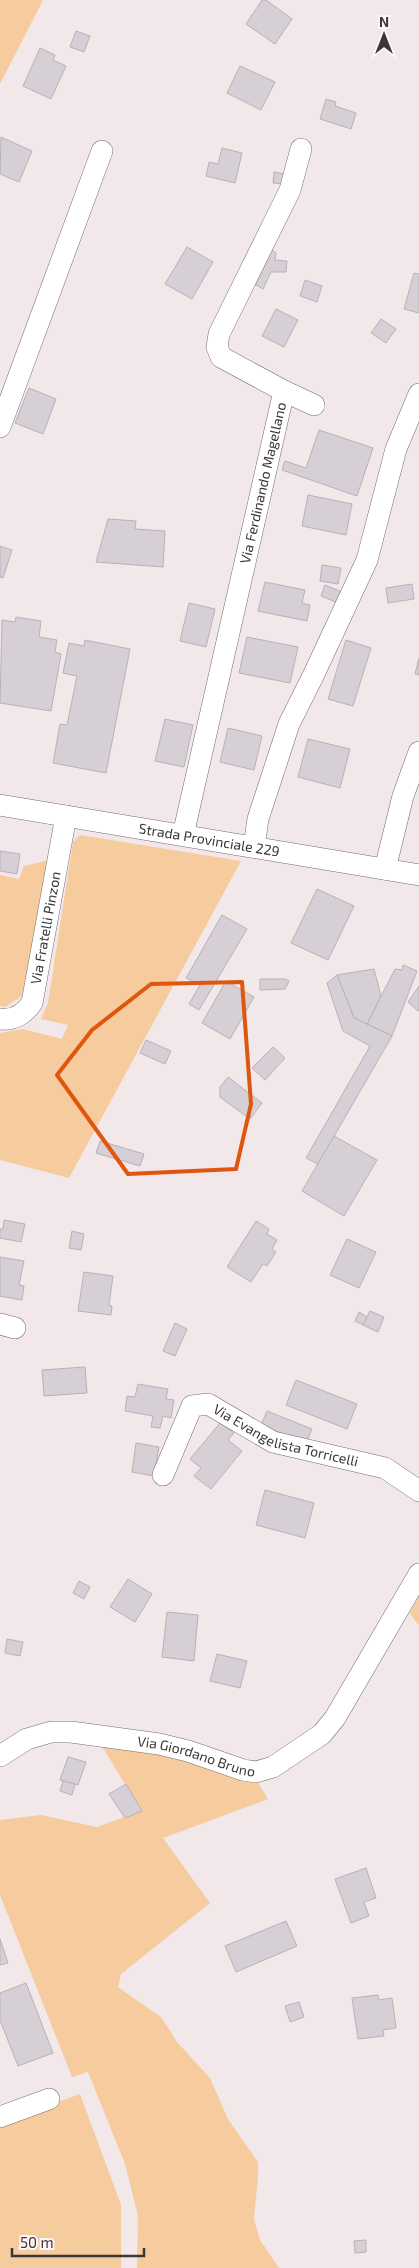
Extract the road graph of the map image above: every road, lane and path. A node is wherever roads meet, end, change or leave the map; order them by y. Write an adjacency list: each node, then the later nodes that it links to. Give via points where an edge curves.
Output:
1 (301, 149): 3 (street, Via Ferdinando Magellano, via 290,190 219,334 218,347 221,357)
2 (102, 152): 6 (street)
3 (284, 391): 5 (street); 10 (street, Via Ferdinando Magellano)
4 (419, 394): 11 (street, via 396,449 367,560 289,724 258,820)
5 (314, 405)
6 (0, 427)
7 (419, 752): 12 (street, via 402,796)
8 (0, 805): 9 (street, Strada Provinciale 229)
9 (66, 816): 10 (street, Strada Provinciale 229); 14 (street, Via Fratelli Pinzon, via 32,1003 24,1013)
10 (183, 835): 11 (street, Strada Provinciale 229)
11 (254, 847): 12 (street, Strada Provinciale 229)
12 (385, 869): 13 (street, Strada Provinciale 229)
13 (419, 875)
14 (0, 1019)
15 (163, 1475): 16 (street, Via Evangelista Torricelli, via 192,1406 199,1403 208,1404 274,1442 385,1468)
16 (419, 1491)
17 (419, 1574): 18 (street, Via Giordano Bruno, via 335,1718 322,1734 272,1767 256,1772 243,1770 159,1744 71,1732 51,1732 28,1739)
18 (0, 1756)
19 (49, 2099): 20 (street)
20 (0, 2117)

